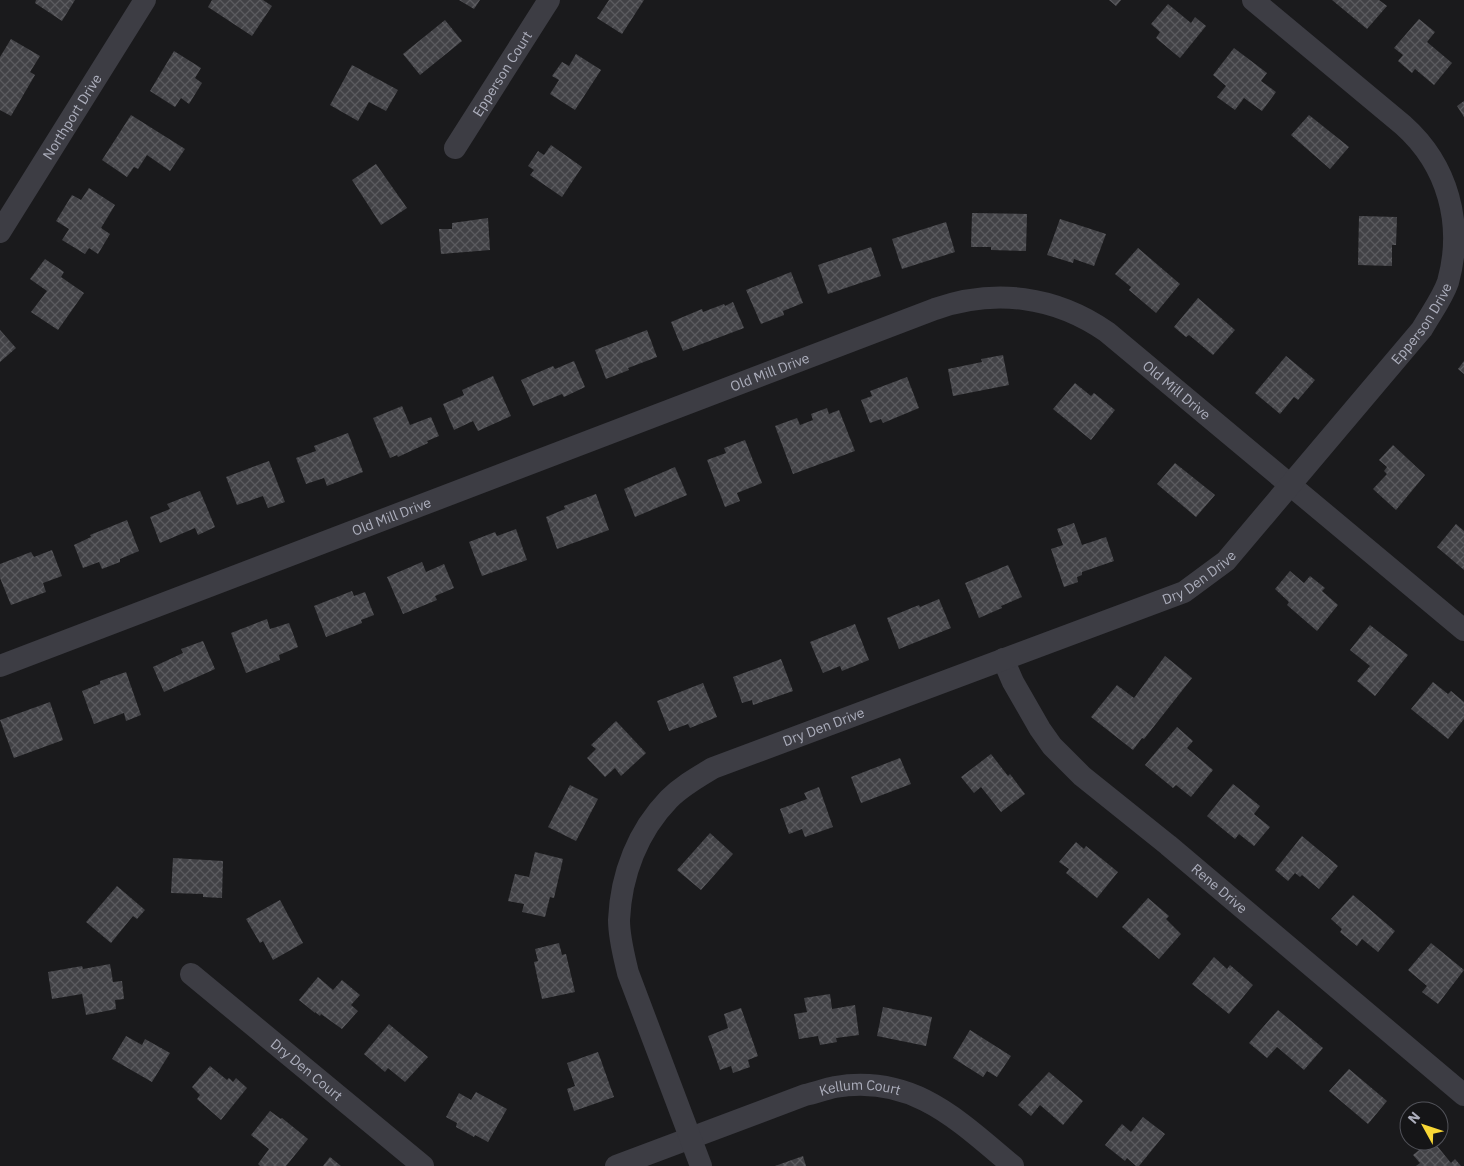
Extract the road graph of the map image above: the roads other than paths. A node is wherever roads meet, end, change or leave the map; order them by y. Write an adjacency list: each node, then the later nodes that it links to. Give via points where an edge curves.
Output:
1 (145, 0): 5 (street, Northport Drive)
2 (549, 0): 4 (street, Epperson Court)
3 (1254, 0): 6 (street, Epperson Drive, via 1418,139 1442,176 1454,217 1453,260 1448,282 1434,311)
4 (455, 148)
5 (0, 232)
6 (1290, 484): 7 (street, Old Mill Drive); 8 (street, Dry Den Drive, via 1226,561 1184,592); 9 (street, Old Mill Drive, via 1099,326 1070,311 1040,302 1008,297 976,298 935,309)
7 (1464, 630)
8 (1004, 659): 11 (street, Rene Drive, via 1016,688 1040,729 1082,776); 12 (street, Dry Den Drive, via 713,768 675,793 650,822 627,869 619,921 621,942 628,973)
9 (0, 666)
10 (190, 974): 13 (street, Dry Den Court)
11 (1464, 1095)
12 (690, 1138): 14 (street); 15 (street, Dry Den Drive); 16 (street, Kellum Court, via 805,1095 859,1085 892,1088 923,1099 952,1115)
13 (423, 1166)
14 (616, 1166)
15 (701, 1166)
16 (1013, 1166)

